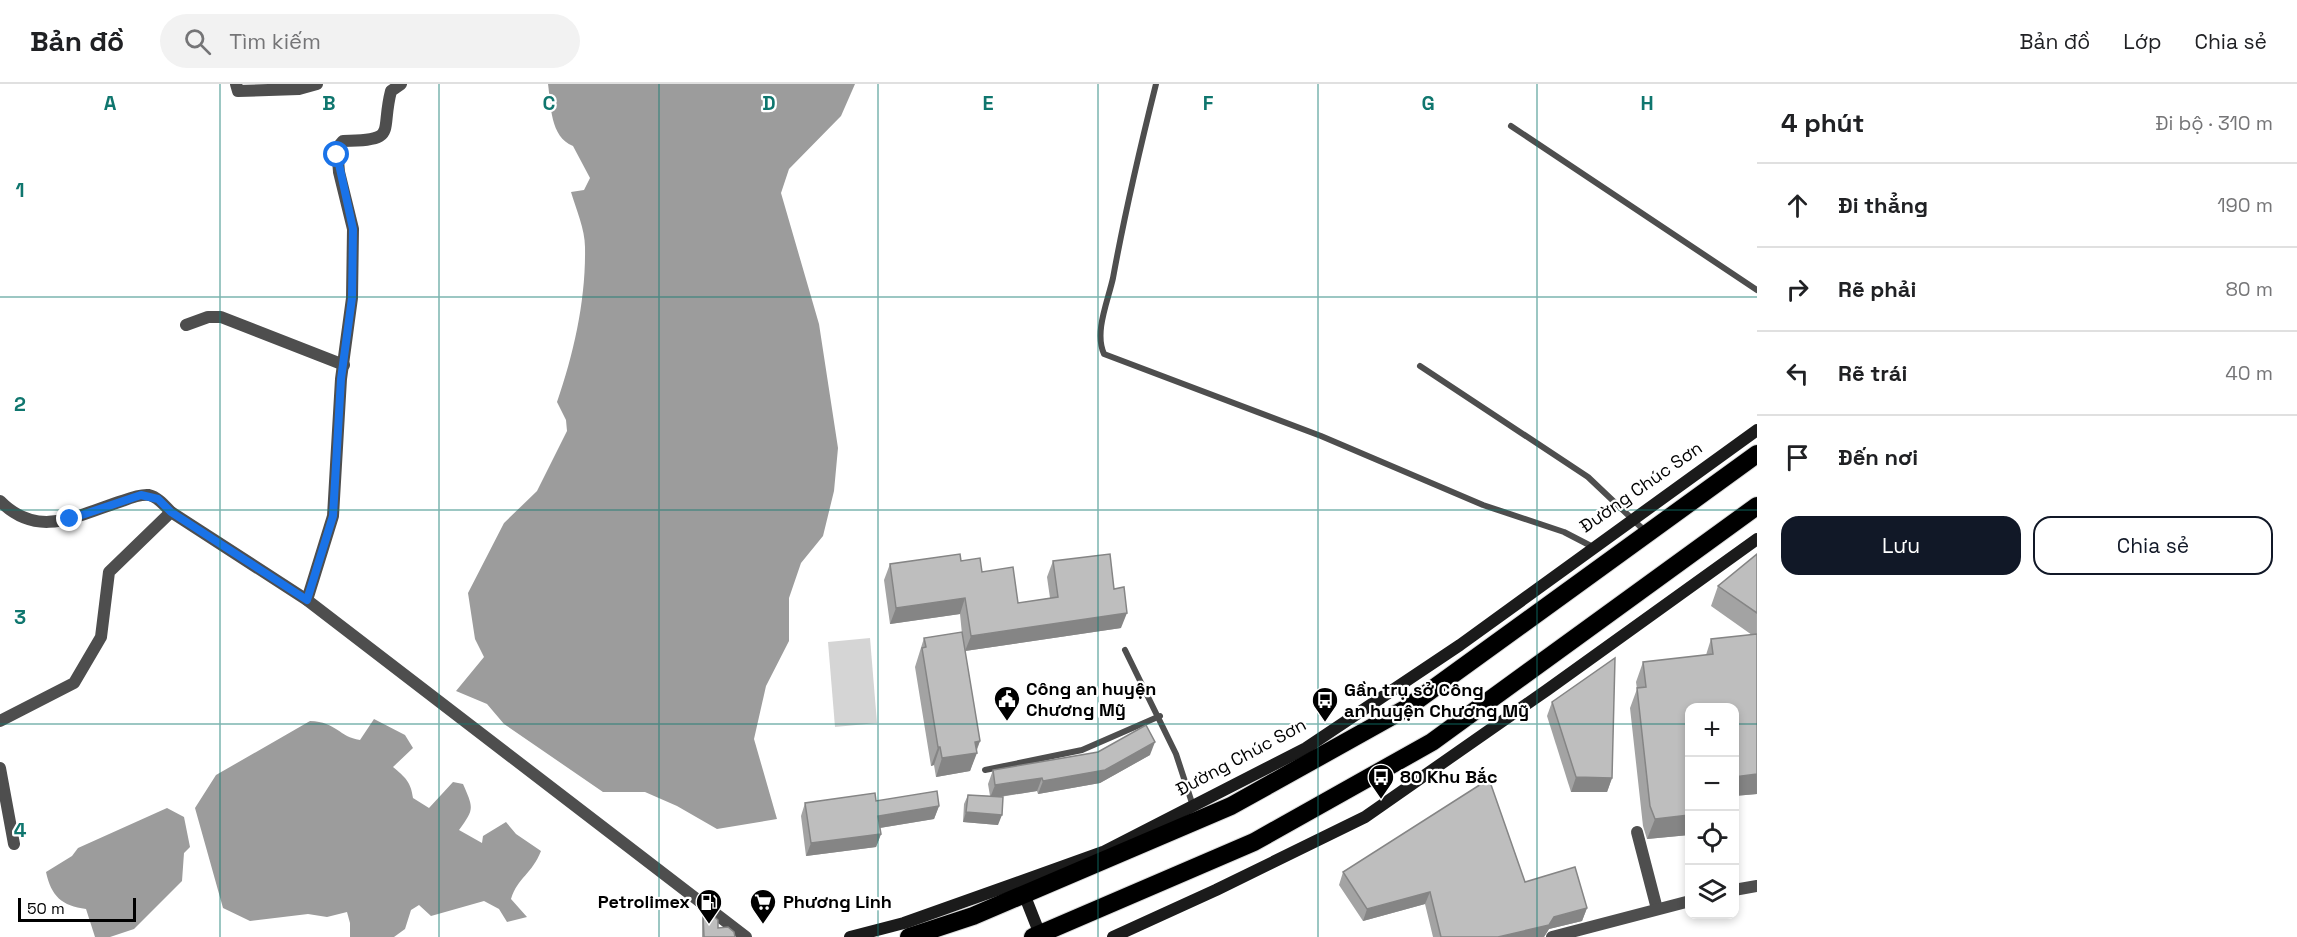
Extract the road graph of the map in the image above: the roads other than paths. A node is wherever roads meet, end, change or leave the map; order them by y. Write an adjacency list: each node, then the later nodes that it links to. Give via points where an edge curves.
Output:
1 (237, 84): 2 (street, via 238,92)
2 (317, 84)
3 (401, 84): 8 (street, via 391,91 387,128 381,137 343,141 338,148 339,172 353,229 352,298)
4 (1156, 84): 18 (lane, via 1103,318 1100,346 1104,354 1321,436)
5 (1510, 126): 6 (lane)
6 (1757, 290)
7 (186, 325): 8 (street, via 221,317)
8 (344, 364): 19 (street, via 333,516)
9 (1420, 366): 15 (lane, via 1588,477)
10 (1757, 430): 15 (street, Đường Chúc Sơn)
11 (1757, 454): 16 (highway, Đường Chúc Sơn)
12 (0, 501): 14 (street, via 18,517 39,522 70,519 141,495 158,499)
13 (1757, 506): 33 (highway, via 1432,742 1254,842)
14 (171, 512): 19 (street); 22 (street, via 109,572 101,637 74,683)
15 (1632, 519): 16 (lane); 18 (street, Đường Chúc Sơn)
16 (1646, 533): 25 (highway, Đường Chúc Sơn, via 1405,709 1231,806)
17 (1757, 539): 37 (street, via 1365,817)
18 (1593, 547): 25 (street, Đường Chúc Sơn, via 1345,723)
19 (307, 600): 34 (street)
20 (1125, 650): 21 (lane)
21 (1160, 716): 24 (lane, via 1082,750); 25 (lane)
22 (0, 721)
23 (0, 768): 27 (street)
24 (985, 770)
25 (1196, 814): 30 (highway, Đường Chúc Sơn); 35 (street, Đường Chúc Sơn, via 1103,852 904,923)
26 (1638, 832): 32 (street)
27 (14, 844)
28 (1757, 886): 29 (street)
29 (1739, 889)
30 (1024, 894): 33 (street); 36 (highway, Đường Chúc Sơn)
31 (1685, 902): 32 (street)
32 (1657, 909): 38 (street)
33 (1038, 936)
34 (746, 937)
35 (850, 937)
36 (909, 937)
37 (1113, 937)
38 (1552, 937)

